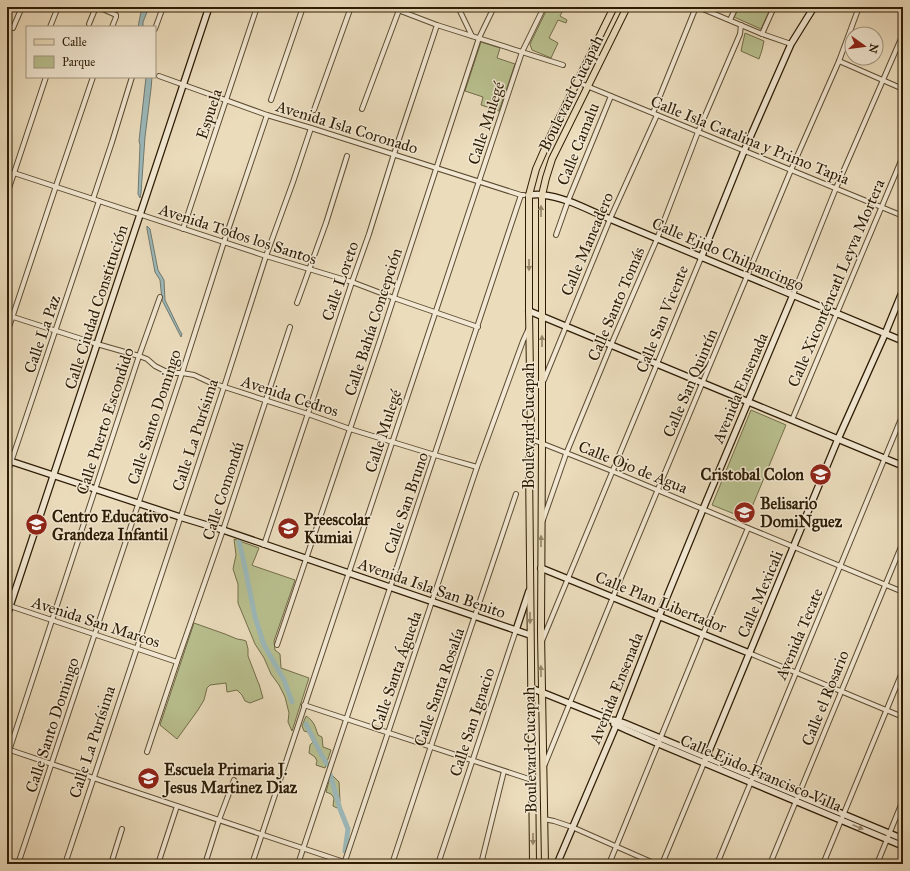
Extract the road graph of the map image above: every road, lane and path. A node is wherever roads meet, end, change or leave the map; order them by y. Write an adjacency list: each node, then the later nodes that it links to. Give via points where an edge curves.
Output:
1 (22, 7): 28 (street)
2 (58, 7): 25 (street)
3 (97, 7): 22 (street); 26 (street, via 116,15)
4 (163, 7): 27 (street)
5 (209, 7): 43 (street, Calle Ciudad Constitución)
6 (258, 7): 47 (street, Espuela)
7 (303, 7): 48 (street)
8 (351, 7): 50 (street)
9 (390, 7): 20 (street)
10 (458, 7): 31 (street)
11 (494, 7): 32 (street, Calle Bahía Concepción)
12 (544, 7): 34 (street, Calle Mulegé)
13 (614, 7): 42 (main road, Boulevard Cucapah)
14 (627, 7): 44 (main road, Boulevard Cucapah)
15 (697, 7): 21 (street); 51 (street, Calle Maneadero)
16 (736, 7): 21 (street)
17 (774, 7): 29 (street)
18 (814, 7): 33 (street, Calle San Vicente)
19 (859, 7): 35 (street, Calle San Quintín)
20 (399, 10): 23 (street); 49 (street)
21 (730, 20): 24 (street)
22 (89, 24)
23 (437, 25): 31 (street); 56 (street, Calle Loreto)
24 (741, 25): 29 (street); 54 (street, Calle Santo Tomás, via 740,34)
25 (50, 26)
26 (112, 26)
27 (156, 26)
28 (13, 28)
29 (762, 34): 33 (street)
30 (903, 34): 41 (street, Avenida Ensenada)
31 (472, 36): 32 (street)
32 (479, 38): 34 (street); 59 (street, Calle Bahía Concepción)
33 (791, 44): 55 (street, Calle San Vicente)
34 (522, 52): 36 (street); 62 (street, Calle Mulegé)
35 (838, 61): 41 (street); 60 (street, Calle San Quintín)
36 (563, 65)
37 (160, 76): 43 (street, Avenida Isla Coronado)
38 (46, 78): 61 (street)
39 (93, 78): 63 (street)
40 (132, 78): 69 (street)
41 (884, 80): 45 (street); 64 (street, Avenida Ensenada)
42 (577, 82): 44 (street, Calle Isla Catalina y Primo Tapia); 67 (main road, Boulevard Cucapah, via 536,169)
43 (183, 84): 47 (street, Avenida Isla Coronado); 73 (street, Calle Ciudad Constitución)
44 (588, 87): 46 (street, Calle Isla Catalina y Primo Tapia); 68 (main road, Boulevard Cucapah, via 552,159)
45 (903, 89)
46 (611, 96): 51 (street, Calle Isla Catalina y Primo Tapia); 71 (street, Calle Camalu)
47 (226, 100): 52 (street, Avenida Isla Coronado); 76 (street, Espuela)
48 (271, 100)
49 (362, 109)
50 (314, 110)
51 (655, 114): 54 (street, Calle Isla Catalina y Primo Tapia); 75 (street, Calle Maneadero)
52 (267, 115): 53 (street, Avenida Isla Coronado); 79 (street, Calle Santo Domingo)
53 (311, 128): 56 (street, Avenida Isla Coronado); 80 (street, Calle La Purísima)
54 (698, 132): 55 (street, Calle Isla Catalina y Primo Tapia); 78 (street, Calle Santo Tomás)
55 (744, 151): 60 (street, Calle Isla Catalina y Primo Tapia); 81 (street, Calle San Vicente)
56 (394, 154): 59 (street, Avenida Isla Coronado); 84 (street, Calle Loreto)
57 (347, 156): 82 (street)
58 (903, 156): 72 (street, Calle Xiconténcatl Leyva Mortera)
59 (436, 168): 62 (street, Avenida Isla Coronado); 88 (street, Calle Bahía Concepción)
60 (791, 170): 64 (street, Calle Isla Catalina y Primo Tapia); 83 (street, Calle San Quintín)
61 (14, 173): 63 (street, Avenida Todos los Santos); 65 (street)
62 (479, 181): 66 (street, Avenida Isla Coronado); 91 (street, Calle Mulegé)
63 (56, 186): 69 (street, Avenida Todos los Santos); 94 (street)
64 (836, 188): 72 (street, Calle Isla Catalina y Primo Tapia); 86 (street, Avenida Ensenada)
65 (7, 194)
66 (521, 195): 67 (street, Avenida Isla Coronado); 97 (street, Calle San Bruno)
67 (529, 195): 68 (street, Calle Ejido Chilpancingo); 90 (main road, Boulevard Cucapah, one-way to 90)
68 (542, 195): 71 (street, Calle Ejido Chilpancingo); 95 (main road, Boulevard Cucapah, one-way to 68)
69 (93, 199): 70 (street, Avenida Todos los Santos)
70 (99, 201): 73 (street, Avenida Todos los Santos); 100 (street, Calle La Paz)
71 (568, 201): 75 (street, Calle Ejido Chilpancingo); 77 (street, Calle Camalu)
72 (882, 207): 74 (street, Calle Isla Catalina y Primo Tapia); 92 (street, Calle Xiconténcatl Leyva Mortera)
73 (140, 214): 76 (street, Avenida Todos los Santos); 104 (street, Calle Ciudad Constitución)
74 (903, 216)
75 (610, 219): 78 (street, Calle Ejido Chilpancingo); 98 (street, Calle Maneadero)
76 (183, 229): 79 (street, Avenida Todos los Santos)
77 (556, 235)
78 (656, 239): 81 (street, Calle Ejido Chilpancingo); 105 (street, Calle Santo Tomás)
79 (224, 242): 80 (street, Avenida Todos los Santos); 108 (street, Calle Santo Domingo)
80 (266, 256): 82 (street, Avenida Todos los Santos); 111 (street, Calle La Purísima)
81 (702, 258): 83 (street, Calle Ejido Chilpancingo); 107 (street, Calle San Vicente)
82 (310, 270): 84 (street, Avenida Todos los Santos); 89 (street)
83 (747, 276): 86 (street, Calle Ejido Chilpancingo); 109 (street, Calle San Quintín)
84 (352, 282): 88 (street, Avenida Todos los Santos); 114 (street, Calle Loreto)
85 (903, 290): 102 (street, Calle Mexicali)
86 (793, 295): 92 (street, Calle Ejido Chilpancingo); 113 (street, Avenida Ensenada)
87 (160, 297): 106 (street, Calle Puerto Escondido)
88 (394, 298): 91 (street, Avenida Todos los Santos); 117 (street, Calle Bahía Concepción)
89 (297, 303)
90 (529, 311): 95 (street); 99 (main road, Boulevard Cucapah)
91 (435, 312): 97 (street, Avenida Todos los Santos); 120 (street, Calle Mulegé)
92 (836, 313): 102 (street, Calle Ejido Chilpancingo); 116 (street, Calle Xiconténcatl Leyva Mortera)
93 (7, 315): 94 (street, Avenida Cedros)
94 (12, 317): 100 (street, Avenida Cedros); 101 (street)
95 (542, 317): 98 (street); 110 (main road, Boulevard Cucapah, one-way to 95)
96 (290, 327): 112 (street, Calle Comondú)
97 (478, 327): 123 (street, Calle San Bruno)
98 (565, 327): 105 (street); 110 (street, Calle Maneadero)
99 (529, 328): 118 (main road, Boulevard Cucapah); 128 (street, Calle Santa Águeda)
100 (55, 331): 104 (street, Avenida Cedros); 125 (street, Calle La Paz)
101 (7, 333)
102 (885, 334): 103 (street, Calle Ejido Chilpancingo); 119 (street, Calle Mexicali)
103 (903, 341)
104 (97, 344): 106 (street, Avenida Cedros); 132 (street, Calle Ciudad Constitución)
105 (611, 345): 107 (street); 122 (street, Calle Santo Tomás)
106 (139, 356): 108 (street, Avenida Cedros, via 165,371); 133 (street, Calle Puerto Escondido)
107 (658, 365): 109 (street); 130 (street, Calle San Vicente)
108 (182, 373): 111 (street, Avenida Cedros, via 194,374); 136 (street, Calle Santo Domingo)
109 (703, 383): 113 (street); 134 (street, Calle San Quintín)
110 (542, 384): 121 (main road, Boulevard Cucapah)
111 (224, 386): 112 (street, Avenida Cedros); 138 (street, Calle La Purísima)
112 (266, 400): 114 (street, Avenida Cedros); 141 (street, Calle Comondú)
113 (748, 402): 116 (street); 137 (street, Avenida Ensenada)
114 (308, 414): 117 (street, Avenida Cedros); 143 (street, Calle Loreto)
115 (903, 414): 124 (street, Avenida Tecate)
116 (792, 420): 119 (street)
117 (350, 429): 120 (street, Avenida Cedros); 145 (street, Calle Bahía Concepción)
118 (530, 439): 121 (street, Calle Ojo de Agua); 126 (main road, Boulevard Cucapah)
119 (838, 439): 124 (street); 144 (street, Calle Mexicali)
120 (393, 442): 123 (street, Avenida Cedros); 148 (street, Calle Mulegé)
121 (542, 444): 122 (street, Calle Ojo de Agua); 127 (main road, Boulevard Cucapah)
122 (566, 454): 130 (street, Calle Ojo de Agua); 139 (street, Calle Santo Tomás)
123 (435, 455): 128 (street, Avenida Cedros); 151 (street, Calle San Bruno)
124 (884, 458): 129 (street); 146 (street, Avenida Tecate)
125 (9, 460): 131 (street, Calle La Paz); 132 (street, Avenida Isla San Benito)
126 (529, 462): 127 (main road, via 533,460); 152 (main road, Boulevard Cucapah)
127 (541, 464): 139 (main road, Boulevard Cucapah)
128 (477, 466): 155 (street, Calle Santa Águeda)
129 (903, 466)
130 (612, 471): 134 (street, Calle Ojo de Agua); 149 (street, Calle San Vicente)
131 (7, 474)
132 (54, 475): 133 (street, Avenida Isla San Benito); 156 (street, Calle Ciudad Constitución)
133 (96, 489): 136 (street, Avenida Isla San Benito); 160 (street, Calle Puerto Escondido)
134 (658, 490): 137 (street, Calle Ojo de Agua); 154 (street, Calle San Quintín)
135 (516, 494): 158 (street, Calle Santa Rosalía)
136 (138, 503): 138 (street, Avenida Isla San Benito); 162 (street, Calle Santo Domingo)
137 (703, 509): 140 (street, Calle Ojo de Agua); 159 (street, Avenida Ensenada)
138 (180, 517): 141 (street, Avenida Isla San Benito); 167 (street, Calle La Purísima)
139 (541, 526): 147 (main road, Boulevard Cucapah, one-way to 139)
140 (748, 528): 144 (street, Calle Ojo de Agua); 163 (street)
141 (223, 530): 143 (street, Avenida Isla San Benito); 169 (street, Calle Comondú)
142 (903, 542): 150 (street, Calle el Rosario)
143 (264, 545): 145 (street, Avenida Isla San Benito)
144 (794, 547): 146 (street, Calle Ojo de Agua); 168 (street, Calle Mexicali)
145 (306, 558): 148 (street, Avenida Isla San Benito); 165 (street, Calle Bahía Concepción)
146 (840, 566): 150 (street, Calle Ojo de Agua); 171 (street, Avenida Tecate)
147 (541, 568): 149 (street, Calle Plan Libertador); 166 (main road, Boulevard Cucapah)
148 (349, 572): 151 (street, Avenida Isla San Benito); 176 (street, Calle Mulegé)
149 (568, 578): 154 (street, Calle Plan Libertador); 166 (street, Calle San Vicente)
150 (885, 585): 153 (street, Calle Ojo de Agua); 173 (street, Calle el Rosario)
151 (391, 587): 155 (street, Avenida Isla San Benito); 179 (street, Calle San Bruno)
152 (530, 589): 161 (street, Calle San Ignacio); 164 (main road, Boulevard Cucapah, one-way to 164)
153 (903, 592)
154 (612, 597): 159 (street, Calle Plan Libertador); 175 (street, Calle San Quintín)
155 (433, 601): 158 (street, Avenida Isla San Benito); 181 (street, Calle Santa Águeda)
156 (8, 606): 157 (street, Calle Ciudad Constitución); 160 (street, Avenida San Marcos)
157 (7, 615)
158 (475, 616): 161 (street, Avenida Isla San Benito); 183 (street, Calle Santa Rosalía)
159 (659, 616): 163 (street, Calle Plan Libertador); 180 (street, Avenida Ensenada)
160 (52, 620): 162 (street, Avenida San Marcos); 184 (street, Calle Puerto Escondido)
161 (516, 630): 164 (street, Avenida Isla San Benito); 187 (street, Calle San Ignacio)
162 (94, 634): 167 (street, Avenida San Marcos); 189 (street, Calle Santo Domingo)
163 (703, 634): 168 (street, Calle Plan Libertador); 182 (street)
164 (530, 635): 172 (main road, Boulevard Cucapah)
165 (277, 645)
166 (541, 645): 174 (main road, Boulevard Cucapah, one-way to 166)
167 (136, 648): 169 (street, Avenida San Marcos); 193 (street, Calle La Purísima)
168 (749, 653): 171 (street, Calle Plan Libertador); 188 (street, Calle Mexicali)
169 (177, 662): 185 (street, Calle Comondú)
170 (903, 670): 177 (street)
171 (796, 672): 173 (street, Calle Plan Libertador); 192 (street, Avenida Tecate)
172 (531, 688): 174 (street, Calle Ejido Francisco Villa); 195 (main road, Boulevard Cucapah)
173 (842, 691): 177 (street, Calle Plan Libertador); 197 (street, Calle el Rosario)
174 (542, 692): 175 (street, Calle Ejido Francisco Villa); 190 (main road, Boulevard Cucapah)
175 (569, 704): 180 (street, Calle Ejido Francisco Villa); 190 (street, Calle San Quintín)
176 (304, 705): 179 (street); 205 (street, Calle Mulegé)
177 (886, 710): 178 (street, Calle Plan Libertador); 200 (street)
178 (903, 717)
179 (347, 718): 181 (street); 210 (street, Calle San Bruno)
180 (617, 723): 182 (street, Calle Ejido Francisco Villa); 203 (street, Avenida Ensenada)
181 (389, 732): 183 (street); 211 (street, Calle Santa Águeda)
182 (660, 741): 188 (street, Calle Ejido Francisco Villa); 209 (street)
183 (431, 746): 187 (street); 220 (street, Calle Santa Rosalía)
184 (8, 750): 186 (street, Calle Puerto Escondido); 189 (street)
185 (147, 752)
186 (7, 757)
187 (473, 760): 191 (street); 221 (street, Calle San Ignacio)
188 (705, 760): 192 (street, Calle Ejido Francisco Villa); 196 (street, Calle Ejido Francisco Villa); 228 (street, Calle Mexicali)
189 (51, 764): 193 (street); 212 (street, Calle Santo Domingo)
190 (543, 768): 202 (main road, Boulevard Cucapah)
191 (504, 771): 195 (street); 222 (street)
192 (753, 776): 196 (street, Avenida Tecate); 197 (street, Calle Ejido Francisco Villa)
193 (93, 778): 199 (street); 213 (street, Calle La Purísima)
194 (234, 780): 201 (street)
195 (532, 780): 223 (main road, Boulevard Cucapah, one-way to 223)
196 (750, 783): 197 (street, Calle Ejido Francisco Villa); 229 (street, Avenida Tecate)
197 (797, 798): 200 (street, Calle Ejido Francisco Villa); 230 (street, Calle el Rosario)
198 (903, 800): 206 (street)
199 (177, 806): 201 (street); 215 (street)
200 (842, 817): 206 (street, Calle Ejido Francisco Villa); 231 (street)
201 (219, 820): 205 (street); 216 (street)
202 (544, 820): 203 (street); 224 (main road, Boulevard Cucapah)
203 (572, 828): 209 (street); 225 (street, Avenida Ensenada)
204 (122, 829): 214 (street)
205 (262, 834): 210 (street); 217 (street, Calle Mulegé)
206 (888, 836): 207 (street, Calle Ejido Francisco Villa); 208 (street, Calle Ejido Francisco Villa); 232 (street)
207 (903, 839)
208 (903, 846)
209 (616, 847): 226 (street); 227 (street)
210 (303, 848): 211 (street); 218 (street, Calle San Bruno)
211 (345, 863): 219 (street)
212 (18, 864)
213 (65, 864)
214 (111, 864)
215 (158, 864)
216 (204, 864)
217 (252, 864)
218 (298, 864)
219 (350, 864)
220 (392, 864)
221 (438, 864)
222 (481, 864)
223 (533, 864)
224 (545, 864)
225 (557, 864)
226 (609, 864)
227 (656, 864)
228 (662, 864)
229 (717, 864)
230 (770, 864)
231 (823, 864)
232 (877, 864)

